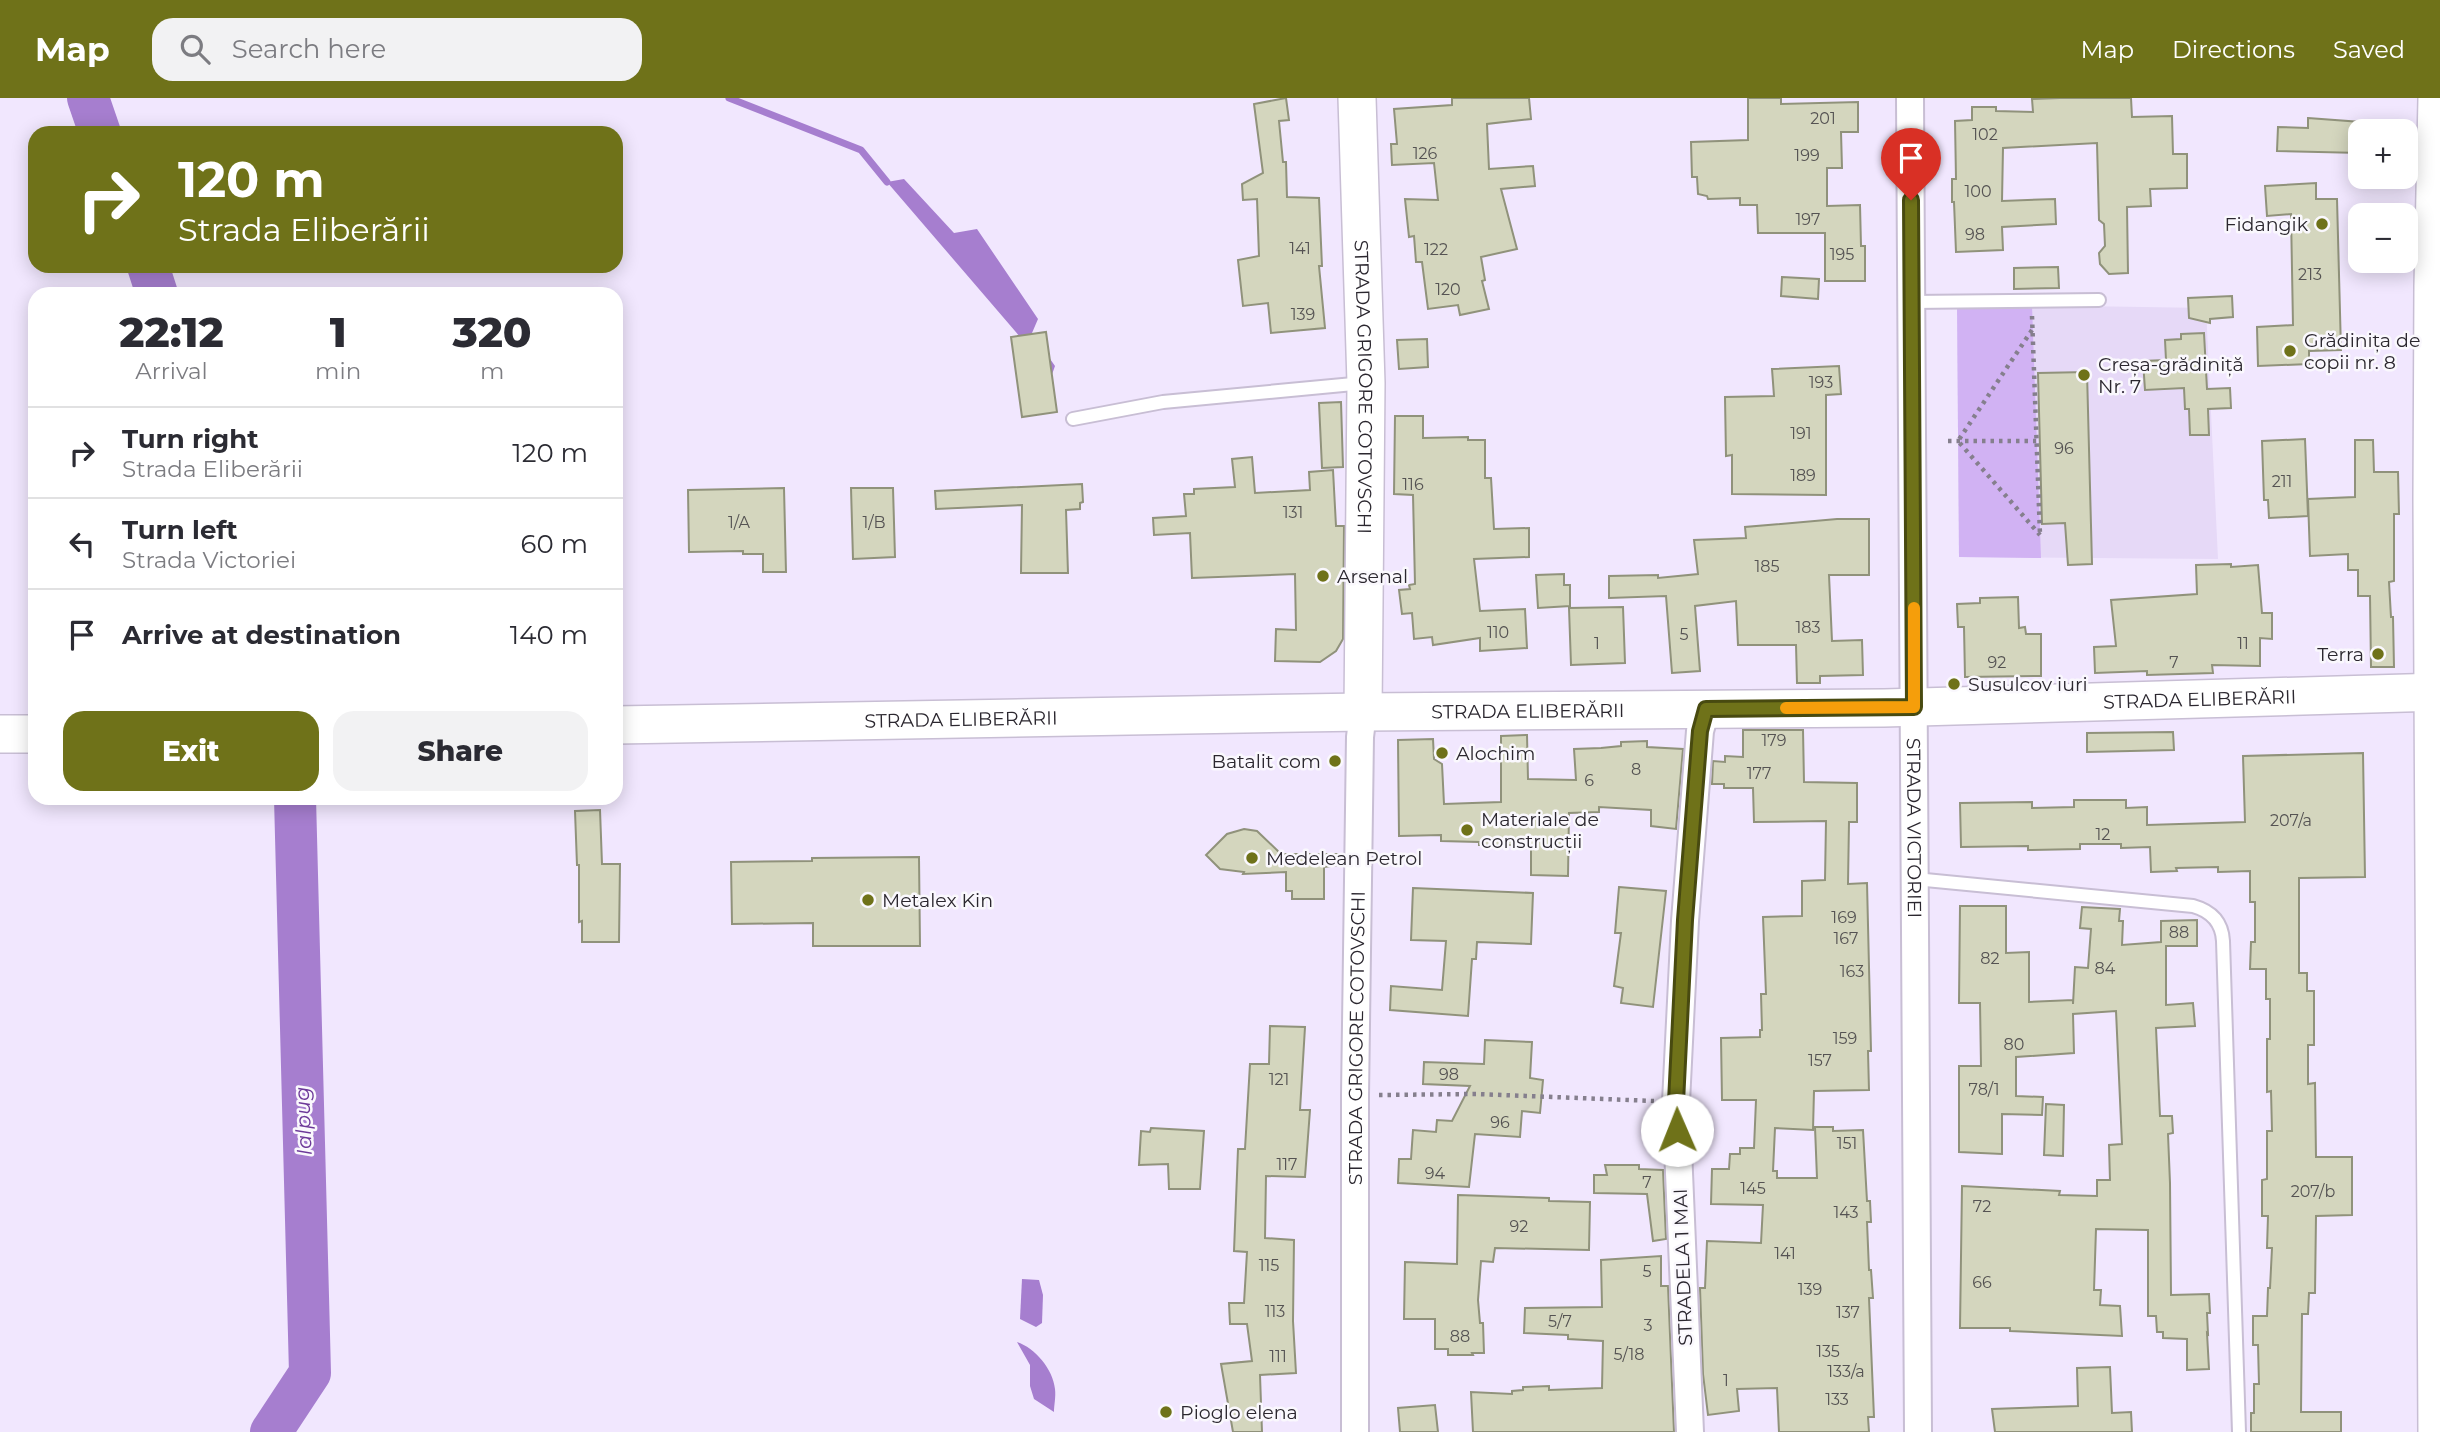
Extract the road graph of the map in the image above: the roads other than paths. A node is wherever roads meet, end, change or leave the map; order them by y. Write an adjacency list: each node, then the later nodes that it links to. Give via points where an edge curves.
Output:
1 (1357, 98): 7 (main road, STRADA GRIGORE COTOVSCHI)
2 (1910, 98): 6 (street, STRADA VICTORIEI)
3 (2437, 98): 4 (main road)
4 (2436, 287): 9 (main road)
5 (2099, 300): 6 (lane)
6 (1911, 302): 10 (street, STRADA VICTORIEI)
7 (1366, 383): 8 (lane, via 1163,402); 12 (main road, STRADA GRIGORE COTOVSCHI)
8 (1073, 419)
9 (2437, 692): 10 (main road, STRADA ELIBERĂRII); 21 (main road)
10 (1914, 707): 11 (main road, STRADA ELIBERĂRII); 16 (street, STRADA VICTORIEI)
11 (1706, 709): 12 (main road, STRADA ELIBERĂRII); 18 (street, STRADELA 1 MAI, via 1700,731 1688,880 1676,1102)
12 (1363, 712): 13 (main road, STRADA ELIBERĂRII); 17 (street, STRADA GRIGORE COTOVSCHI, via 1355,1096)
13 (623, 725)
14 (0, 734): 15 (main road)
15 (28, 734)
16 (1915, 879): 19 (street, STRADA VICTORIEI); 20 (lane, via 2193,906 2217,920 2223,941)
17 (1355, 1432)
18 (1690, 1432)
19 (1918, 1432)
20 (2239, 1432)
21 (2437, 1432)

